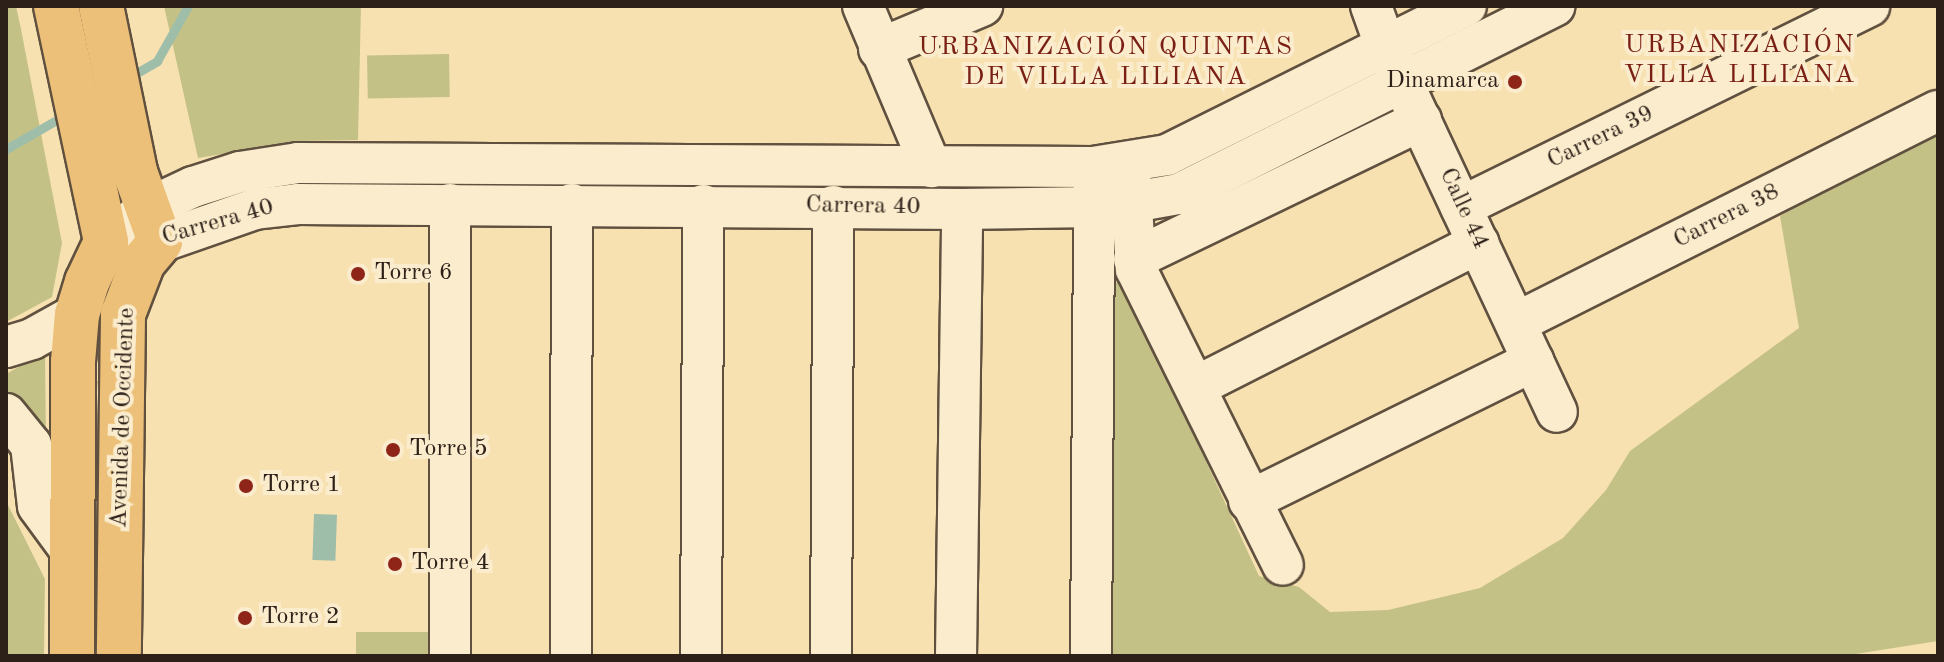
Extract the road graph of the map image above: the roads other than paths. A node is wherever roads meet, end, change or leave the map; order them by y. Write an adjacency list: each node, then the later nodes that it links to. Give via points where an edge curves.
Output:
1 (56, 6): 24 (main road)
2 (101, 6): 22 (main road)
3 (863, 6): 10 (street)
4 (982, 6): 10 (street)
5 (1371, 6): 9 (street, Calle 44)
6 (1466, 6): 9 (street, Carrera 40)
7 (1555, 6): 11 (street, Carrera 40)
8 (1869, 6): 21 (street, Carrera 39)
9 (1385, 45): 11 (street, Calle 44); 14 (street, Carrera 40, via 1167,155)
10 (879, 49): 15 (street)
11 (1402, 81): 13 (street, Calle 44); 18 (street, Carrera 40, via 1179,194)
12 (1938, 111): 28 (street, Carrera 38)
13 (1421, 120): 21 (street, Calle 44); 26 (street)
14 (1111, 164): 15 (street, Carrera 40); 18 (street)
15 (931, 167): 22 (street, Carrera 40, via 298,163 240,172)
16 (450, 204): 17 (street, Carrera 40); 22 (street, Carrera 40); 39 (street)
17 (572, 204): 19 (street, Carrera 40); 40 (street)
18 (1115, 204): 23 (street, Carrera 40); 26 (street); 44 (street)
19 (703, 205): 20 (street, Carrera 40); 41 (street)
20 (833, 206): 23 (street, Carrera 40); 42 (street)
21 (1461, 207): 25 (street, Calle 44)
22 (147, 208): 24 (street, Carrera 40); 38 (main road, Avenida de Occidente, via 143,262 123,314)
23 (962, 209): 43 (street)
24 (106, 242): 27 (main road, Avenida de Occidente)
25 (1479, 243): 28 (street, Calle 44); 31 (street)
26 (1134, 259): 31 (street)
27 (77, 314): 29 (street); 35 (main road, Avenida de Occidente)
28 (1516, 323): 30 (street, Calle 44)
29 (6, 347)
30 (1533, 361): 32 (street, Calle 44); 34 (street)
31 (1195, 387): 34 (street)
32 (1557, 412)
33 (6, 414): 35 (street, via 31,445 38,506)
34 (1249, 501): 36 (street)
35 (74, 555): 37 (main road, Avenida de Occidente)
36 (1283, 565)
37 (72, 656)
38 (119, 656)
39 (450, 656)
40 (571, 656)
41 (701, 656)
42 (831, 656)
43 (956, 656)
44 (1091, 656)

